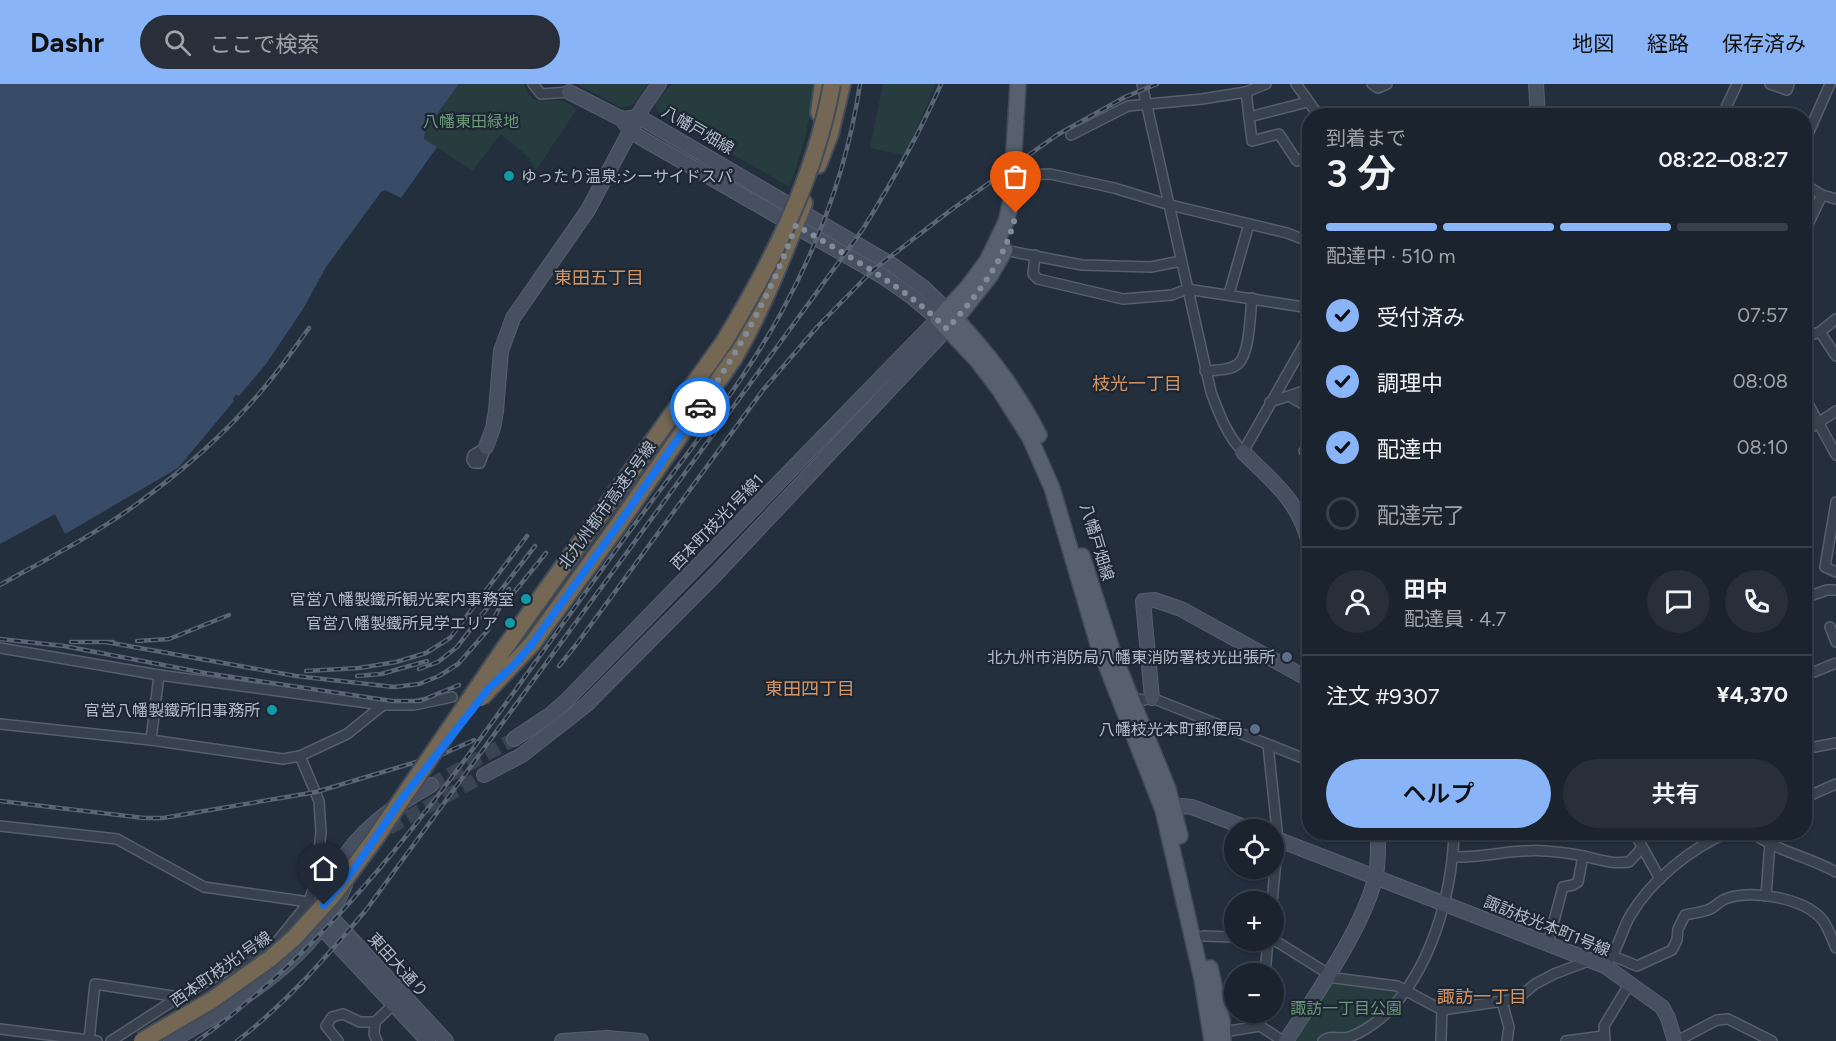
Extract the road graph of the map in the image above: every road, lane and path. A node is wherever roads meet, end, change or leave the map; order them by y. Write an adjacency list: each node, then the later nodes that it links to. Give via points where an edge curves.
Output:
1 (533, 84): 16 (street, via 541,94)
2 (659, 84): 23 (street)
3 (1018, 84): 46 (main road, via 1011,201 1006,222 987,261)
4 (1026, 84): 30 (main road)
5 (1142, 84): 19 (street)
6 (1266, 84): 17 (street)
7 (1296, 84): 18 (street)
8 (1372, 84): 9 (street, via 1378,88)
9 (1387, 84)
10 (1536, 84): 21 (street)
11 (1737, 84): 22 (street)
12 (1770, 84): 13 (street, via 1787,90)
13 (1790, 84)
14 (1830, 84): 26 (street)
15 (832, 85): 35 (highway, via 824,132 811,155); 95 (highway, 北九州都市高速5号線, bridge, via 805,183 788,226 748,303 504,649)
16 (565, 88): 25 (street)
17 (1246, 92): 19 (street); 24 (street)
18 (1308, 102): 20 (street); 24 (street)
19 (1146, 103): 28 (street, via 1128,106); 34 (street)
20 (1313, 108)
21 (1538, 108)
22 (1726, 108)
23 (639, 117): 25 (street, 八幡戸畑線); 27 (street); 35 (street, 八幡戸畑線)
24 (1249, 117): 29 (street, via 1252,141 1279,134 1297,161)
25 (622, 119): 27 (street, 八幡戸畑線)
26 (1812, 125)
27 (630, 132): 35 (street, 八幡戸畑線); 61 (street, via 588,210 513,318 499,362 496,411)
28 (1071, 135)
29 (1302, 158)
30 (1020, 175): 34 (street, via 1050,174); 39 (main road, via 1016,213)
31 (1812, 189): 32 (street)
32 (1822, 195): 33 (street); 36 (street)
33 (1836, 200)
34 (1170, 205): 37 (street); 41 (street)
35 (794, 215): 46 (street, 八幡戸畑線, via 894,266 924,288); 95 (highway, bridge, via 730,356 611,524)
36 (1812, 216)
37 (1249, 224): 38 (street); 43 (street)
38 (1302, 239)
39 (1004, 250): 40 (street); 46 (main road, via 990,276)
40 (1035, 255): 41 (street, via 1082,265 1151,267); 42 (street, via 1033,274 1038,279 1123,299 1172,296)
41 (1181, 261): 42 (street)
42 (1188, 289): 43 (street); 52 (street)
43 (1229, 294): 44 (street)
44 (1252, 298): 45 (street); 52 (street, via 1246,350 1238,364)
45 (1302, 307)
46 (947, 319): 72 (street, 西本町枝光1号線1); 73 (street, 西本町枝光1号線1, via 716,574); 79 (main road, 八幡戸畑線, via 990,357 1013,388 1046,448); 94 (main road, 八幡戸畑線, via 1022,424 1037,453 1058,506 1098,644)
47 (1836, 319): 48 (street)
48 (1820, 332): 49 (street); 51 (street)
49 (1812, 334)
50 (1302, 348): 55 (street)
51 (1836, 356)
52 (1205, 371): 62 (street, via 1221,418)
53 (1302, 392): 54 (street)
54 (1289, 396): 55 (street); 56 (street)
55 (1270, 402): 62 (street)
56 (1302, 403)
57 (1812, 410): 59 (street)
58 (1836, 411): 59 (street)
59 (1819, 422): 60 (street); 63 (street)
60 (1812, 427)
61 (486, 447)
62 (1243, 452): 65 (street, via 1297,508)
63 (1836, 455)
64 (1836, 502): 66 (street, via 1825,567)
65 (1302, 520)
66 (1836, 572)
67 (1836, 590): 68 (street)
68 (1812, 595)
69 (1830, 627): 70 (street)
70 (1836, 642)
71 (0, 648): 76 (street)
72 (618, 649): 73 (street); 84 (street, 西本町枝光1号線1, via 550,715)
73 (630, 661): 90 (street, 西本町枝光1号線1, via 567,721 522,755)
74 (1836, 663): 75 (street)
75 (1812, 673)
76 (159, 675): 81 (street); 83 (street)
77 (1302, 676): 80 (street, via 1181,609 1143,600)
78 (452, 697): 81 (street, via 414,705)
79 (1130, 698): 80 (street); 94 (main road, 八幡戸畑線, via 1168,789)
80 (1152, 698): 86 (street)
81 (383, 705): 88 (street, via 346,734)
82 (0, 724): 83 (street)
83 (151, 740): 88 (street, via 283,759)
84 (514, 740)
85 (1836, 742): 87 (street)
86 (1268, 745): 89 (street); 97 (street)
87 (1812, 747)
88 (300, 756): 114 (street, via 319,801 321,831)
89 (1302, 758)
90 (484, 775)
91 (1836, 784): 93 (street)
92 (431, 785): 114 (street, 西本町枝光1号線, via 386,813 359,838)
93 (1812, 794)
94 (1168, 809): 96 (street, via 1192,807); 117 (main road, 八幡戸畑線); 135 (main road, 八幡戸畑線, via 1202,979)
95 (396, 811): 115 (street, 西本町枝光1号線, via 359,854); 141 (highway, 北九州都市高速5号線, bridge, via 347,877 294,938 233,986)
96 (1224, 819)
97 (1274, 819)
98 (0, 826): 114 (street, via 117,839 204,887)
99 (1378, 840): 110 (street)
100 (1454, 840): 108 (street)
101 (1638, 840): 106 (street)
102 (1703, 840): 111 (street)
103 (1766, 840): 105 (street)
104 (1284, 842): 110 (street, 諏訪枝光本町1号線)
105 (1770, 842): 109 (street); 112 (street)
106 (1641, 848): 107 (street, via 1629,862 1613,864); 111 (street)
107 (1583, 856): 108 (street, via 1516,850); 119 (street, via 1578,882 1563,887)
108 (1453, 857): 113 (street)
109 (1836, 872)
110 (1376, 877): 113 (street, 諏訪枝光本町1号線); 124 (street, via 1358,922)
111 (1660, 879): 123 (street, via 1630,916)
112 (1766, 896): 121 (street, via 1809,908 1823,921); 123 (street, via 1729,897 1711,908 1685,915 1673,951 1637,966)
113 (1444, 904): 119 (street, 諏訪枝光本町1号線); 126 (street, via 1425,960)
114 (313, 907): 115 (street); 116 (street, 東田大通り); 127 (street, via 275,944); 141 (street, 西本町枝光1号線, via 290,940 265,962 197,1009)
115 (330, 916): 116 (street, 西本町枝光1号線); 128 (street, 東田大通り)
116 (321, 927): 128 (street, 東田大通り); 142 (street, 西本町枝光1号線, via 265,982)
117 (1203, 936): 118 (street); 135 (main road, 八幡戸畑線)
118 (1224, 937)
119 (1548, 943): 122 (street, 諏訪枝光本町1号線)
120 (1284, 946): 124 (street)
121 (1836, 948)
122 (1592, 959): 123 (street, 諏訪枝光本町1号線); 129 (street, via 1535,984 1517,999)
123 (1609, 961): 125 (street, 諏訪枝光本町1号線)
124 (1328, 974): 126 (street); 149 (street)
125 (1630, 983): 136 (street, via 1604,1026); 154 (street, 諏訪枝光本町1号線, via 1662,1007)
126 (1405, 989): 130 (street); 137 (street, via 1380,1019)
127 (179, 998): 138 (street, via 95,984); 140 (street)
128 (398, 1000): 131 (street); 145 (street, 東田大通り); 146 (street, 東田大通り)
129 (1502, 1002): 130 (street); 152 (street, via 1509,1027)
130 (1442, 1010): 151 (street)
131 (375, 1022): 143 (street, via 336,1015 326,1026); 144 (street)
132 (1260, 1023): 133 (street)
133 (1260, 1026): 135 (street); 149 (street)
134 (0, 1029): 138 (street)
135 (1220, 1038)
136 (1604, 1038): 153 (street)
137 (1345, 1039): 150 (street)
138 (89, 1040): 139 (street)
139 (97, 1041)
140 (111, 1041)
141 (141, 1041)
142 (171, 1041)
143 (338, 1041)
144 (377, 1041)
145 (428, 1041)
146 (446, 1041)
147 (562, 1041): 148 (street)
148 (641, 1041)
149 (1285, 1041)
150 (1323, 1041)
151 (1441, 1041)
152 (1507, 1041)
153 (1566, 1041)
154 (1676, 1041): 155 (street, via 1716,1020 1728,1019)
155 (1772, 1041)

